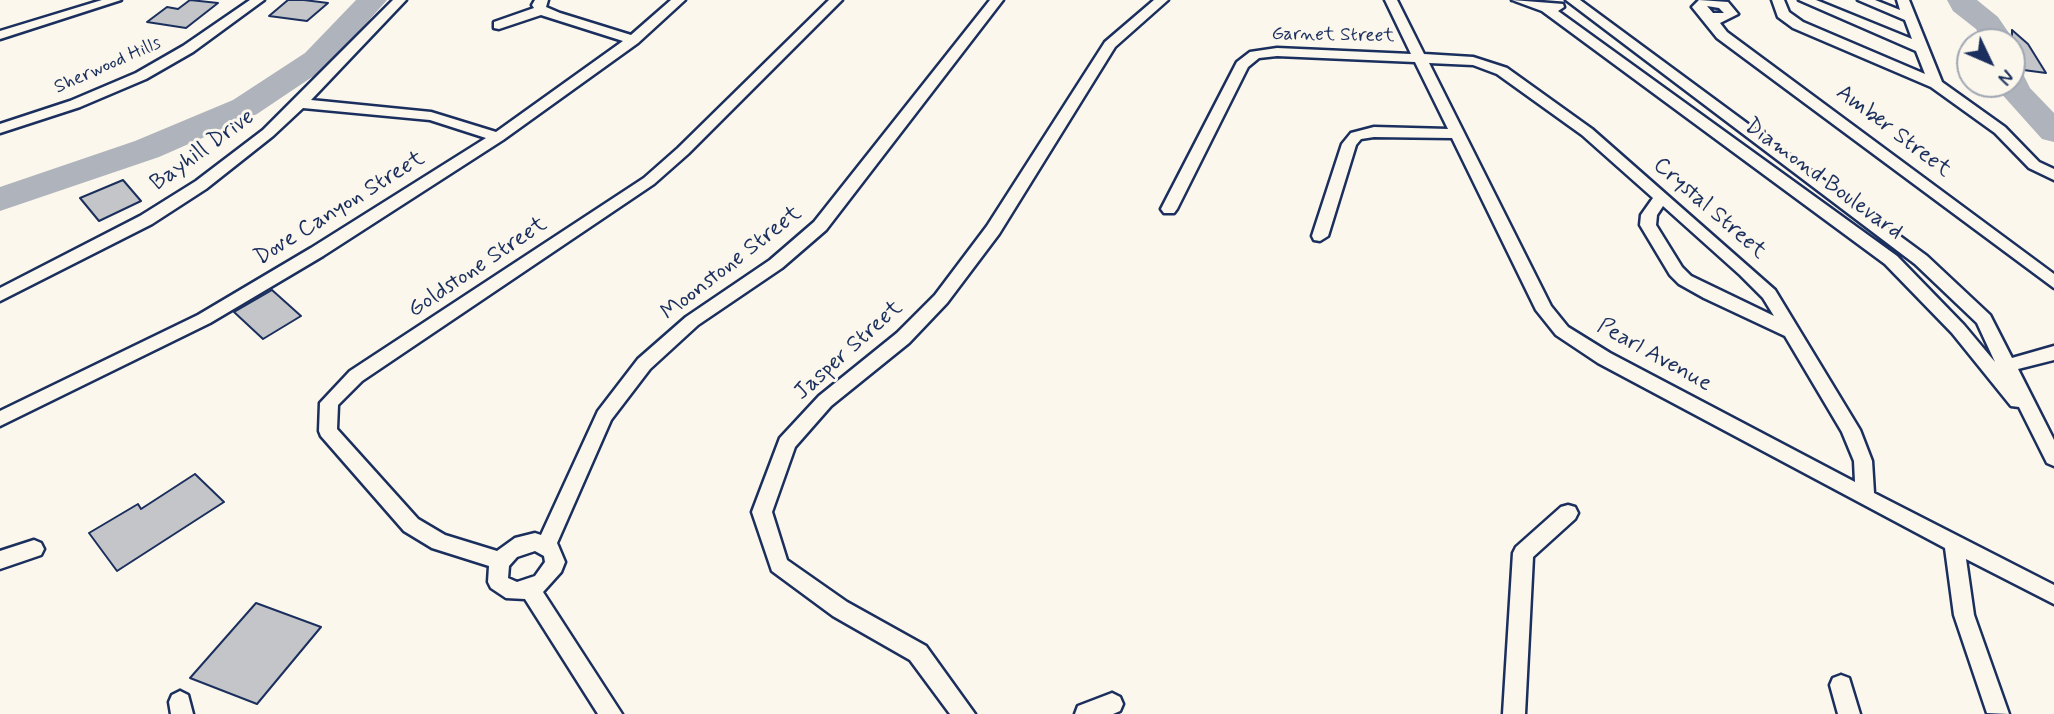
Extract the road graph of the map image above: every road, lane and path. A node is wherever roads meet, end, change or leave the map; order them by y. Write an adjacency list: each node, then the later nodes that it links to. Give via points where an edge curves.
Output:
1 (115, 0): 20 (street)
2 (258, 0): 26 (street, Sherwood Hills, via 141,76)
3 (400, 0): 25 (street, Bayhill Drive)
4 (679, 0): 21 (street, Dove Canyon Street)
5 (836, 0): 46 (street, Goldstone Street, via 649,180 356,376 329,403 328,431 411,525 439,542)
6 (997, 0): 43 (street, Moonstone Street, via 820,226 776,264 692,321 644,364 604,416)
7 (1162, 0): 53 (street, Jasper Street, via 1110,46 993,230 941,299 902,338 825,401 787,443 762,512 779,565 840,608 918,653)
8 (1391, 0): 23 (street, Pearl Avenue)
9 (1518, 0): 16 (street)
10 (1571, 0): 16 (street); 37 (street, Diamond Boulevard, via 1921,260 1984,319)
11 (1778, 0): 24 (street, via 1783,14 1798,25)
12 (1805, 0): 22 (street)
13 (1864, 0): 18 (street)
14 (1903, 0): 18 (street)
15 (541, 5): 19 (street); 21 (street)
16 (1546, 8): 37 (street, Diamond Boulevard, via 1891,260)
17 (1708, 16): 33 (street, Amber Street, via 1723,35)
18 (1910, 18): 22 (street)
19 (499, 24)
20 (0, 36)
21 (633, 40): 28 (street, Dove Canyon Street)
22 (1922, 48): 24 (street)
23 (1420, 58): 27 (street, Pearl Avenue); 30 (street, Crystal Street, via 1473,61 1502,71 1587,132); 31 (street, Garnet Street, via 1255,55 1242,65)
24 (1936, 84): 29 (street, via 2000,131 2034,165)
25 (300, 103): 28 (street, via 431,116); 34 (street, Bayhill Drive, via 228,164 157,213)
26 (0, 129)
27 (1457, 134): 32 (street, via 1374,132 1356,136 1349,144); 40 (street, Pearl Avenue, via 1544,310 1562,331)
28 (498, 137): 38 (street, Dove Canyon Street, via 204,319)
29 (2054, 175)
30 (1661, 197): 35 (street, Crystal Street, via 1754,278); 35 (street, via 1648,225 1676,271 1710,294)
31 (1169, 209)
32 (1320, 236)
33 (2054, 282)
34 (0, 295)
35 (1792, 332): 40 (street, Crystal Street, via 1851,430 1863,461)
36 (2054, 353): 37 (street)
37 (1999, 368): 39 (street, Diamond Boulevard)
38 (0, 419)
39 (2054, 458)
40 (1864, 498): 42 (street, Pearl Avenue)
41 (1568, 513): 55 (street, via 1523,553)
42 (1954, 544): 48 (street, Pearl Avenue); 51 (street, via 1964,615)
43 (546, 545): 46 (street, via 522,544); 47 (street, via 555,562 542,582)
44 (34, 549): 45 (street)
45 (0, 560)
46 (501, 561): 47 (street, via 496,571 498,582 517,592)
47 (530, 589): 52 (street)
48 (2054, 595)
49 (1841, 685): 56 (street)
50 (1112, 704): 54 (street)
51 (1998, 713)
52 (611, 714)
53 (964, 714)
54 (1086, 714)
55 (1514, 714)
56 (1849, 714)

